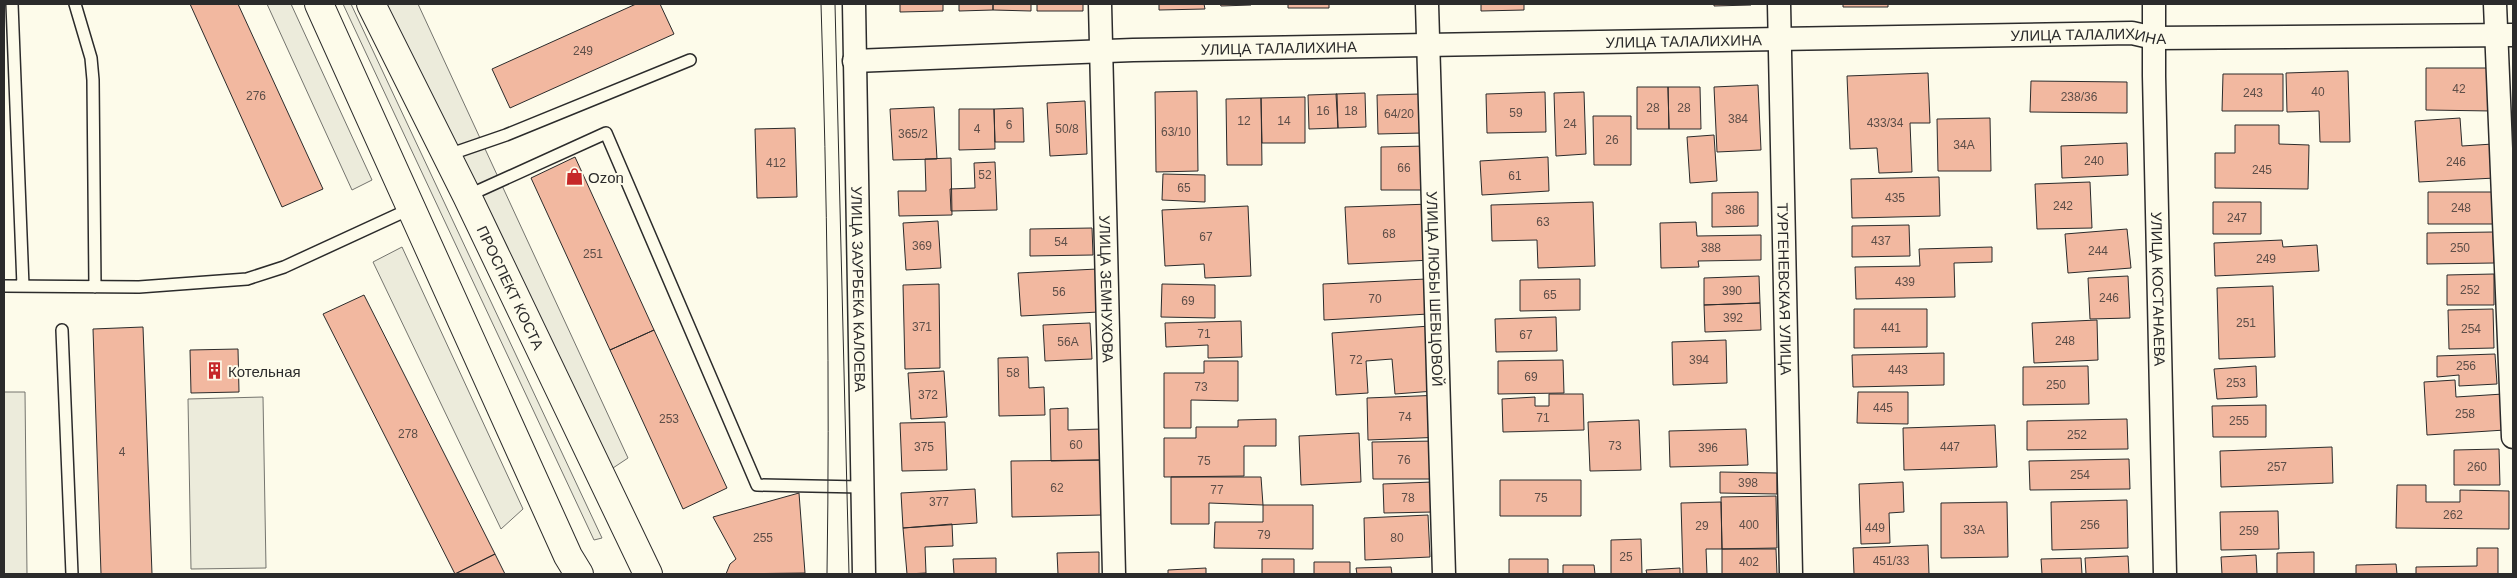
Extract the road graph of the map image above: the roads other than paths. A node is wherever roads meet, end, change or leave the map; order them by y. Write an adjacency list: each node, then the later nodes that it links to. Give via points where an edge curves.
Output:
1 (12, 4): 22 (lane)
2 (75, 4): 23 (lane, via 89,51 93,80)
3 (319, 4): 20 (main road)
4 (854, 4): 17 (street, УЛИЦА ЗАУРБЕКА КАЛОЕВА)
5 (1100, 4): 15 (street, УЛИЦА ЗЕМНУХОВА)
6 (1427, 4): 14 (street, УЛИЦА ЛЮБЫ ШЕВЦОВОЙ)
7 (1779, 4): 13 (street, ТУРГЕНЕВСКАЯ УЛИЦА)
8 (2154, 4): 12 (street, УЛИЦА КОСТАНАЕВА)
9 (2495, 4): 11 (street)
10 (376, 7): 18 (main road, ПРОСПЕКТ КОСТА)
11 (2504, 36): 12 (street, УЛИЦА ТАЛАЛИХИНА); 25 (street)
12 (2154, 38): 13 (street, УЛИЦА ТАЛАЛИХИНА, via 2132,33); 34 (street, УЛИЦА КОСТАНАЕВА)
13 (1779, 40): 14 (street, УЛИЦА ТАЛАЛИХИНА); 33 (street, ТУРГЕНЕВСКАЯ УЛИЦА)
14 (1427, 44): 15 (street, УЛИЦА ТАЛАЛИХИНА); 32 (street, УЛИЦА ЛЮБЫ ШЕВЦОВОЙ)
15 (1100, 51): 17 (street, УЛИЦА ТАЛАЛИХИНА); 31 (street, УЛИЦА ЗЕМНУХОВА)
16 (690, 60): 18 (lane)
17 (854, 62): 26 (street, УЛИЦА ЗАУРБЕКА КАЛОЕВА)
18 (446, 156): 19 (main road, ПРОСПЕКТ КОСТА)
19 (467, 196): 26 (lane, via 606,133 757,484); 29 (main road, ПРОСПЕКТ КОСТА)
20 (412, 208): 23 (lane, via 284,267 247,279); 28 (main road, via 568,556)
21 (4, 286): 22 (lane)
22 (23, 286): 23 (lane)
23 (95, 287)
24 (62, 330): 27 (lane)
25 (2513, 437)
26 (861, 487): 30 (street, УЛИЦА ЗАУРБЕКА КАЛОЕВА)
27 (72, 574)
28 (579, 574)
29 (648, 574)
30 (864, 574)
31 (1114, 574)
32 (1444, 574)
33 (1792, 574)
34 (2165, 574)

